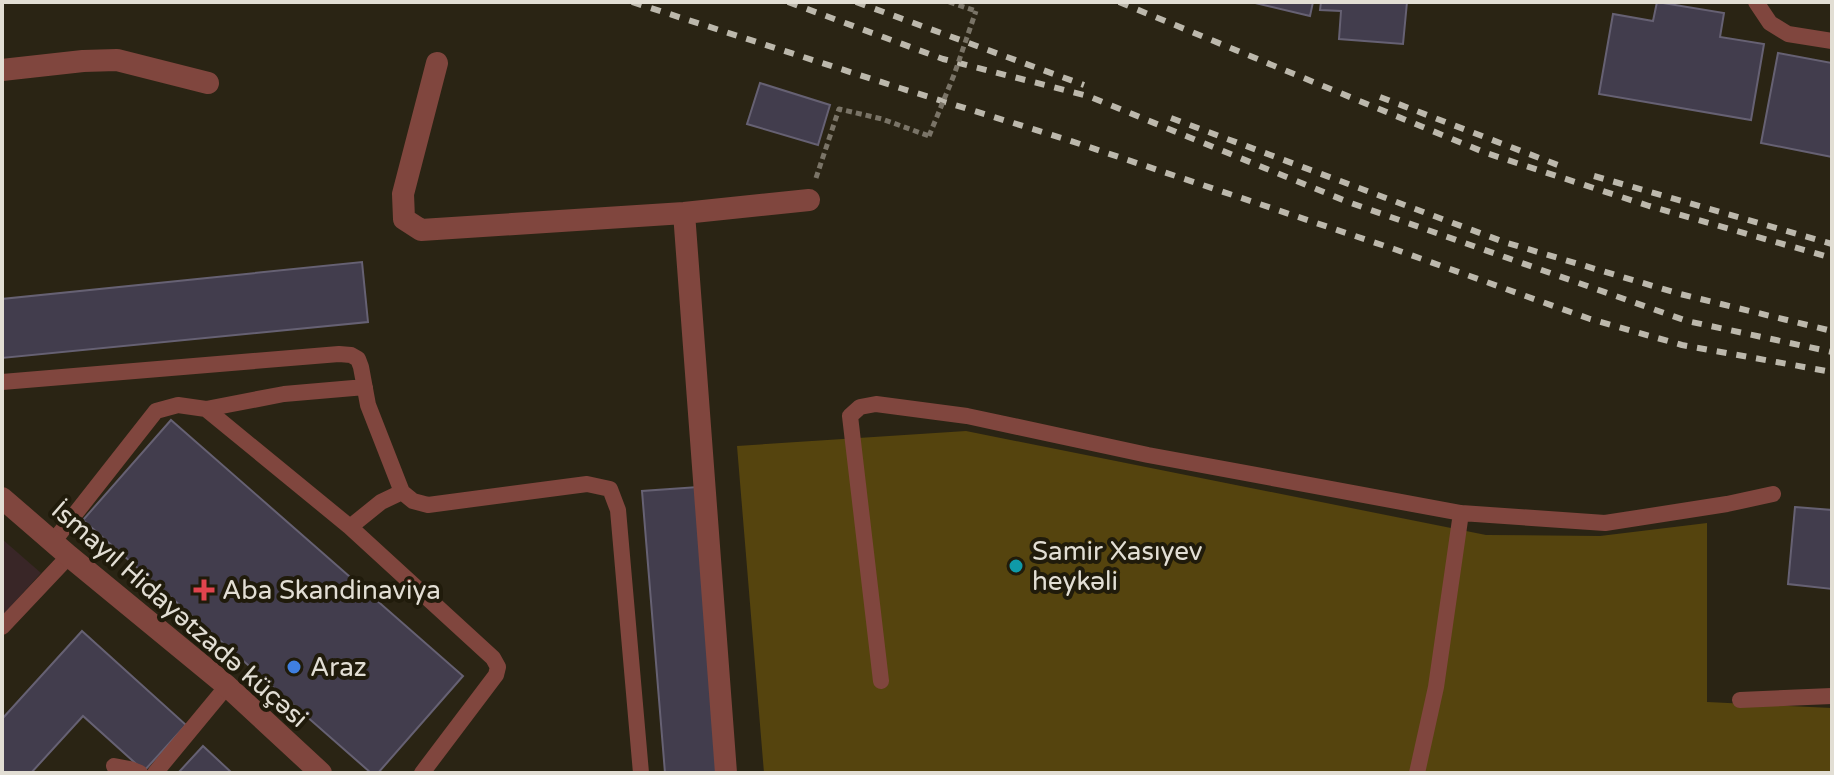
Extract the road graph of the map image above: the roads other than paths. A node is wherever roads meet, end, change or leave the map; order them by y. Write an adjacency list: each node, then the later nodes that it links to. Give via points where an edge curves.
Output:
1 (1756, 2): 2 (lane, via 1770,23 1788,34)
2 (1832, 41)
3 (437, 63): 7 (street, via 403,194 404,219 421,230)
4 (2, 70): 5 (street, via 117,60)
5 (208, 83)
6 (809, 200): 7 (street)
7 (684, 213): 28 (street)
8 (2, 382): 9 (lane, via 339,354 358,359)
9 (365, 387): 10 (lane, via 284,394); 11 (lane)
10 (206, 409): 15 (lane); 16 (lane, via 178,405 156,411)
11 (402, 492): 15 (lane); 27 (lane, via 428,505 587,484 610,489 618,510)
12 (1773, 494): 14 (lane, via 1605,523)
13 (2, 498): 16 (street, İsmayıl Hidayətzadə küçəsi)
14 (1461, 513): 18 (lane, via 967,416 876,404 860,407 850,416); 29 (lane, via 1436,687)
15 (350, 527): 26 (lane, via 498,667 492,683)
16 (61, 549): 17 (lane); 19 (street, İsmayıl Hidayətzadə küçəsi)
17 (2, 627)
18 (881, 681)
19 (227, 686): 24 (lane); 25 (street, İsmayıl Hidayətzadə küçəsi)
20 (1832, 696): 21 (lane)
21 (1740, 700)
22 (114, 766): 23 (lane)
23 (140, 773)
24 (155, 773)
25 (321, 773)
26 (422, 773)
27 (641, 773)
28 (726, 773)
29 (1417, 773)

